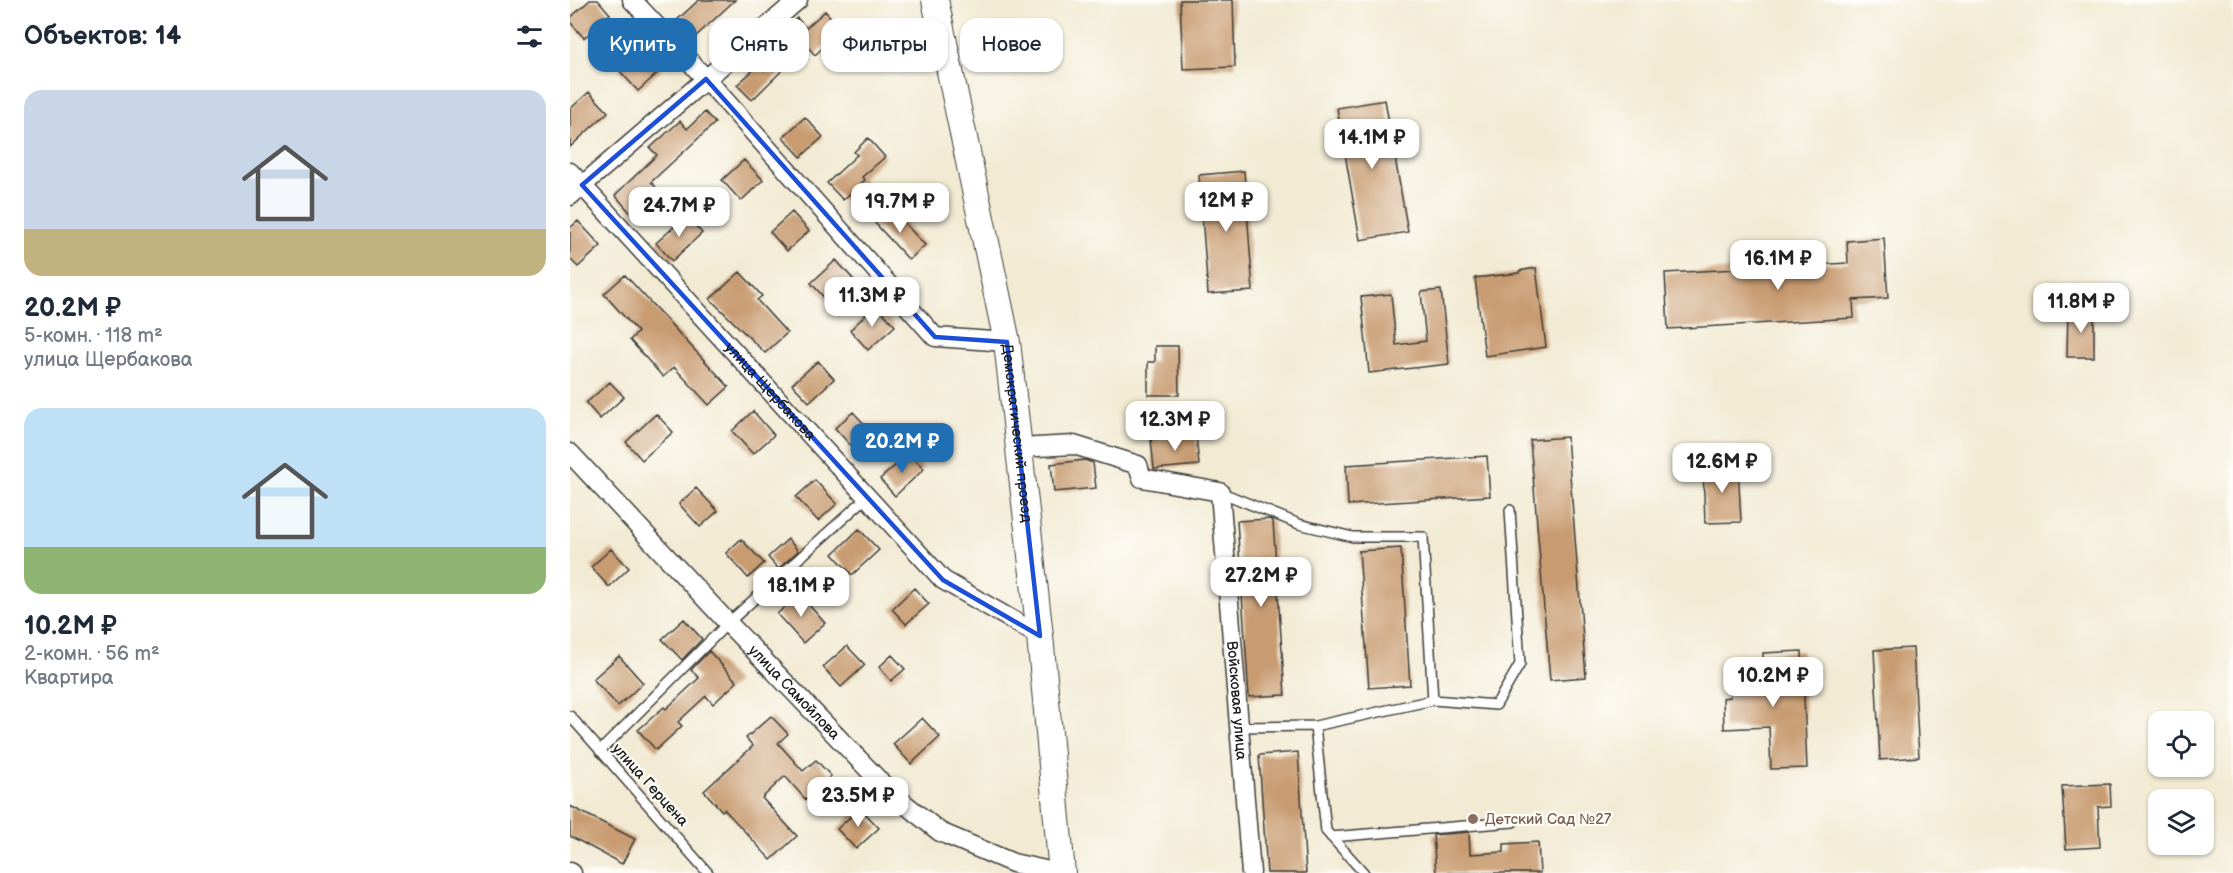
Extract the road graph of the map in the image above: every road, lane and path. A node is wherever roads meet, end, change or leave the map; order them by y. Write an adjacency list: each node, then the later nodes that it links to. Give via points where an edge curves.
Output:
1 (632, 0): 4 (street)
2 (798, 0): 4 (street)
3 (935, 0): 6 (main road, Демократический проезд)
4 (706, 79): 5 (street); 6 (street, via 935,337)
5 (574, 184): 10 (street, улица Щербакова)
6 (1007, 342): 7 (main road, Демократический проезд)
7 (1019, 448): 9 (street, via 1074,445 1138,465 1142,478); 13 (main road, Демократический проезд)
8 (570, 453): 12 (street, улица Самойлова)
9 (1220, 492): 14 (lane, via 1299,524 1353,537 1423,537); 17 (street, Войсковая улица)
10 (867, 497): 12 (lane); 13 (street, улица Щербакова, via 943,580)
11 (1510, 510): 14 (lane, via 1520,664 1496,705)
12 (728, 623): 18 (lane); 22 (street, улица Самойлова, via 891,793 940,832 1013,863)
13 (1040, 636): 22 (main road, Демократический проезд)
14 (1433, 700): 16 (lane)
15 (570, 716): 18 (lane, улица Герцена)
16 (1315, 726): 17 (lane); 20 (lane, via 1326,831)
17 (1239, 727): 23 (street, Войсковая улица)
18 (600, 751): 21 (lane, улица Герцена)
19 (1513, 822): 20 (lane)
20 (1331, 837): 24 (lane)
21 (708, 873)
22 (1060, 873)
23 (1251, 873)
24 (1364, 873)

